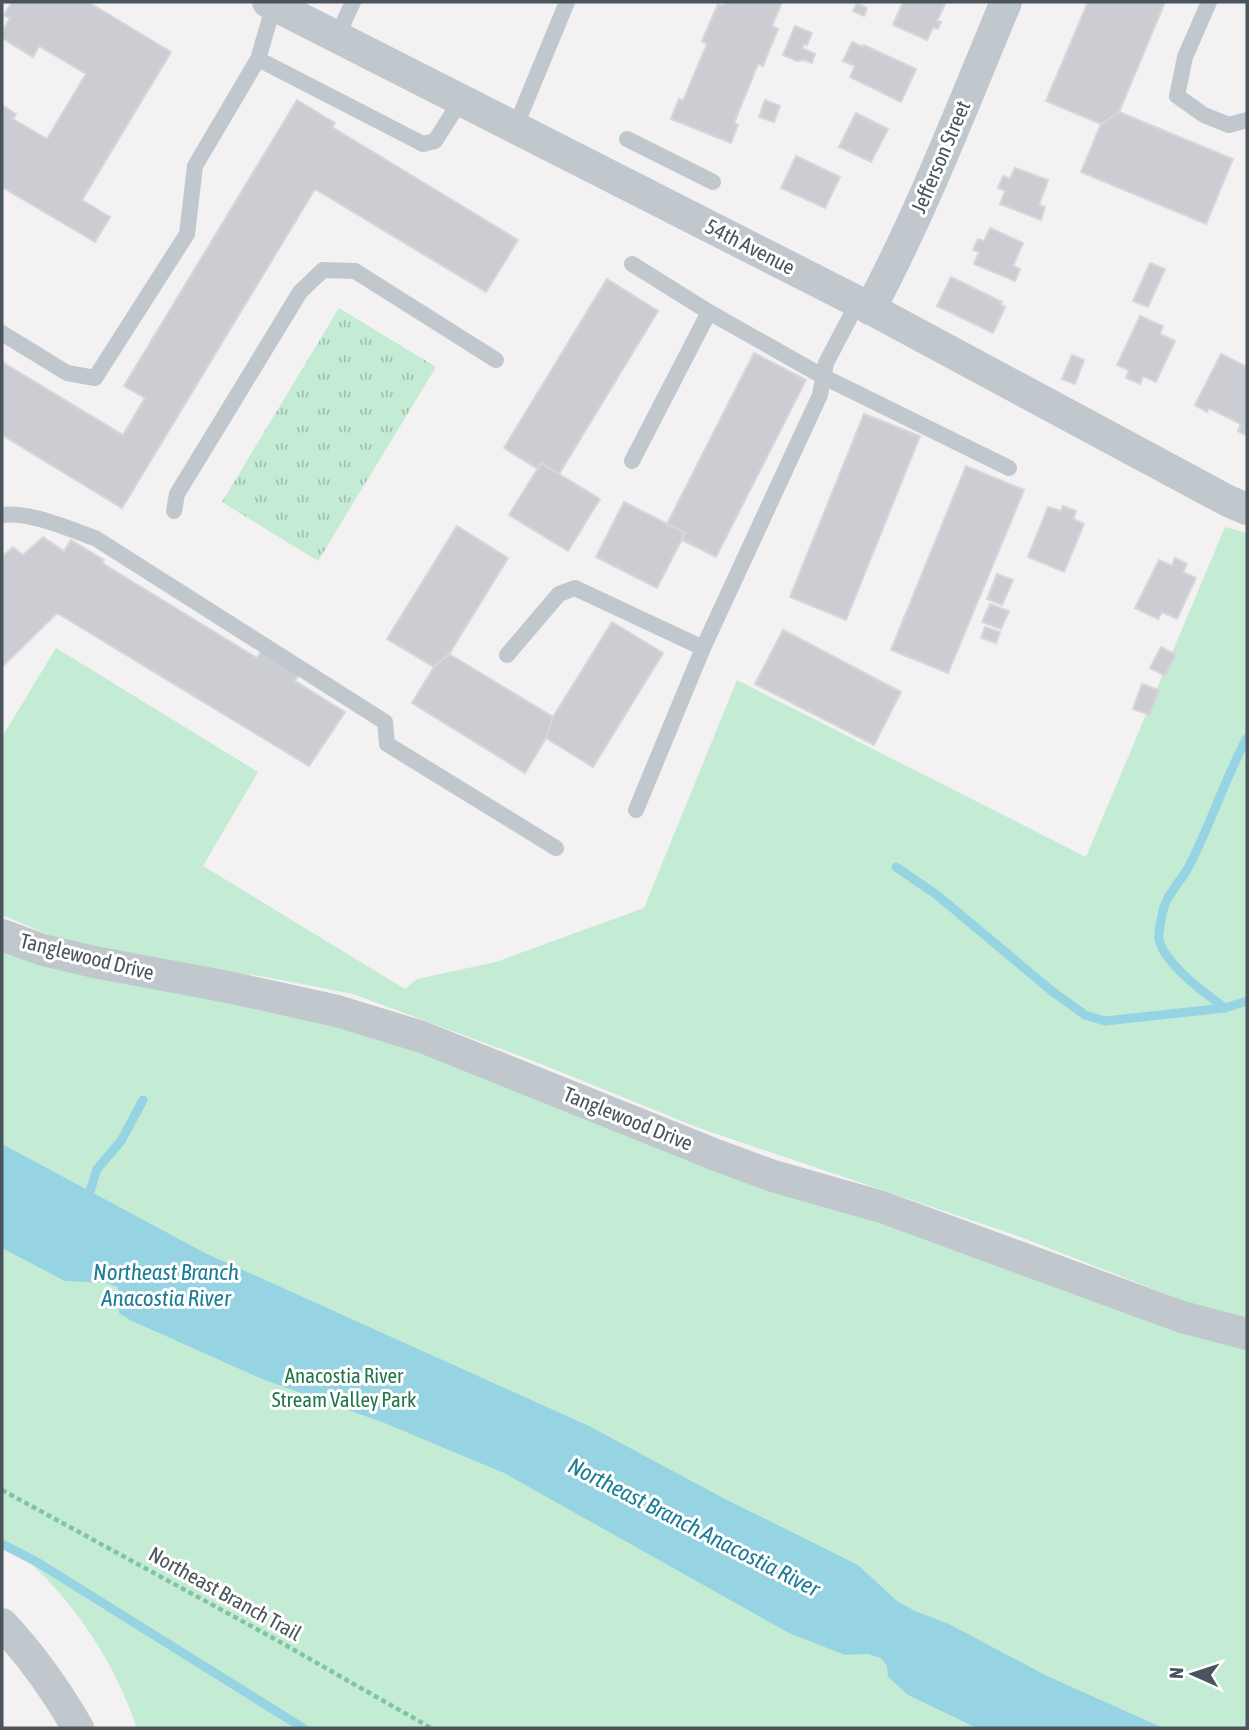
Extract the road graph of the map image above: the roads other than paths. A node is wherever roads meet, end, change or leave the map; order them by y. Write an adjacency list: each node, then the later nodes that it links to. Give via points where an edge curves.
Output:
1 (353, 2): 6 (lane)
2 (567, 2): 10 (lane)
3 (1006, 2): 14 (street, Jefferson Street, via 896,261)
4 (1209, 2): 9 (lane, via 1185,57 1177,96 1229,125)
5 (271, 3): 6 (street, 54th Avenue); 7 (lane)
6 (337, 37): 8 (street, 54th Avenue)
7 (258, 58): 8 (lane, via 423,144 435,141); 16 (lane, via 195,166 187,234 95,378 67,373)
8 (461, 100): 10 (street, 54th Avenue)
9 (1247, 120)
10 (515, 128): 14 (street, 54th Avenue)
11 (627, 139): 12 (lane)
12 (713, 182)
13 (632, 264): 15 (lane)
14 (864, 305): 18 (lane, via 826,363); 21 (street, 54th Avenue)
15 (709, 312): 18 (lane); 19 (lane)
16 (2, 333)
17 (496, 360): 22 (lane, via 355,271 323,270 300,292 177,494)
18 (824, 377): 20 (lane); 24 (lane)
19 (632, 461)
20 (1009, 468)
21 (1238, 505)
22 (174, 511)
23 (2, 515): 27 (lane, via 44,521 95,538 385,722 387,744)
24 (703, 648): 25 (lane, via 575,588 559,594); 26 (lane)
25 (507, 655)
26 (636, 810)
27 (556, 848)
28 (2, 935): 29 (street, Tanglewood Drive, via 94,962 337,1011 422,1037 773,1176 882,1207 1182,1317)
29 (1247, 1334)
30 (2, 1624): 31 (street, via 52,1685)
31 (78, 1728)

